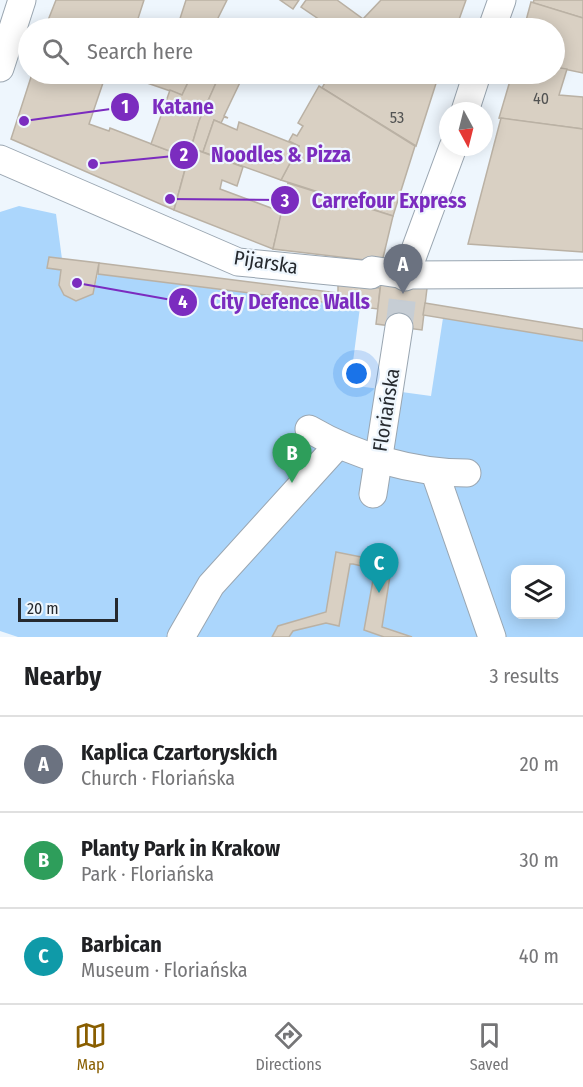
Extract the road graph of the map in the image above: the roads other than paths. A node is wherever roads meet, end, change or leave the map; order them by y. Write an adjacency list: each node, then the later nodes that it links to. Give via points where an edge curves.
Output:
1 (22, 0): 4 (street)
2 (502, 0): 3 (street)
3 (496, 18)
4 (0, 68)
5 (474, 84): 6 (street)
6 (468, 102)
7 (450, 156): 10 (street)
8 (0, 159): 10 (street, Pijarska, via 238,262 372,275 372,270)
9 (583, 274): 10 (street, Pijarska)
10 (405, 276)
11 (399, 327): 14 (street, Floriańska)
12 (309, 429): 13 (street)
13 (337, 446): 14 (street); 18 (street, via 211,585)
14 (379, 458): 15 (street); 17 (street, Floriańska)
15 (435, 473): 16 (street); 19 (street)
16 (467, 473)
17 (373, 494)
18 (181, 637)
19 (492, 637)

